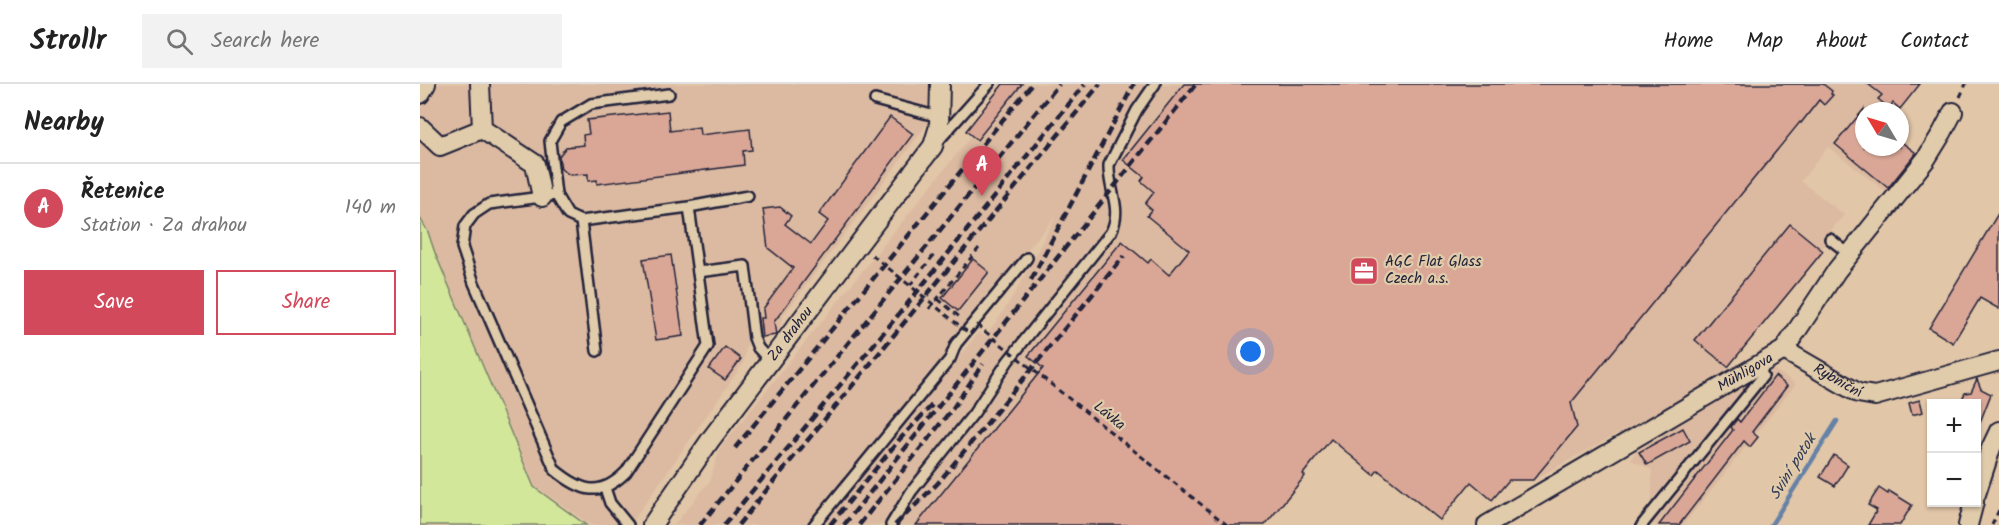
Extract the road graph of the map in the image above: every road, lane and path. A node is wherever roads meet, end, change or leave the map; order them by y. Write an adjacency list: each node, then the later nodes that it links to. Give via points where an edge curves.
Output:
1 (426, 84): 6 (street)
2 (480, 84): 12 (street)
3 (940, 84): 10 (street)
4 (989, 84): 13 (lane)
5 (1155, 84): 42 (lane, via 1109,165 1117,216 1111,232 1008,362)
6 (420, 94)
7 (669, 94): 14 (lane, via 591,104 561,122 550,141)
8 (875, 100): 10 (lane)
9 (1953, 112): 20 (street, Mühligova, via 1926,159)
10 (939, 117): 13 (street)
11 (420, 128): 12 (street, via 440,147)
12 (482, 129): 14 (street, via 535,164)
13 (933, 146): 31 (street, Za drahou)
14 (549, 196): 17 (lane, via 568,215); 36 (lane, via 489,204 465,226 462,247 555,470 573,485)
15 (748, 196): 16 (lane)
16 (689, 207): 17 (lane); 24 (lane)
17 (581, 221): 30 (lane)
18 (1830, 239): 20 (lane)
19 (979, 248): 26 (path)
20 (1850, 254): 29 (street, Mühligova)
21 (872, 255): 25 (path, bridge)
22 (934, 255): 25 (path)
23 (1026, 258): 28 (lane)
24 (698, 272): 31 (lane, via 745,266 754,338); 36 (lane, via 708,346 626,472)
25 (910, 285): 28 (path, bridge, via 970,334)
26 (938, 299): 27 (path); 28 (path, Lávka)
27 (929, 309)
28 (974, 326): 41 (lane); 43 (path, Lávka, bridge)
29 (1784, 350): 32 (street, Rybniční, via 1865,396); 33 (street, Mühligova)
30 (597, 351)
31 (770, 361): 40 (street, Za drahou)
32 (1999, 361)
33 (1759, 366): 44 (street, Mühligova); 45 (lane, via 1763,376)
34 (1999, 431): 35 (street)
35 (1981, 481)
36 (605, 488): 39 (lane, via 610,503)
37 (1973, 507): 46 (street)
38 (1999, 510): 47 (path)
39 (628, 525)
40 (652, 525)
41 (814, 525)
42 (891, 525)
43 (1227, 525)
44 (1487, 525)
45 (1642, 525)
46 (1968, 525)
47 (1992, 525)

